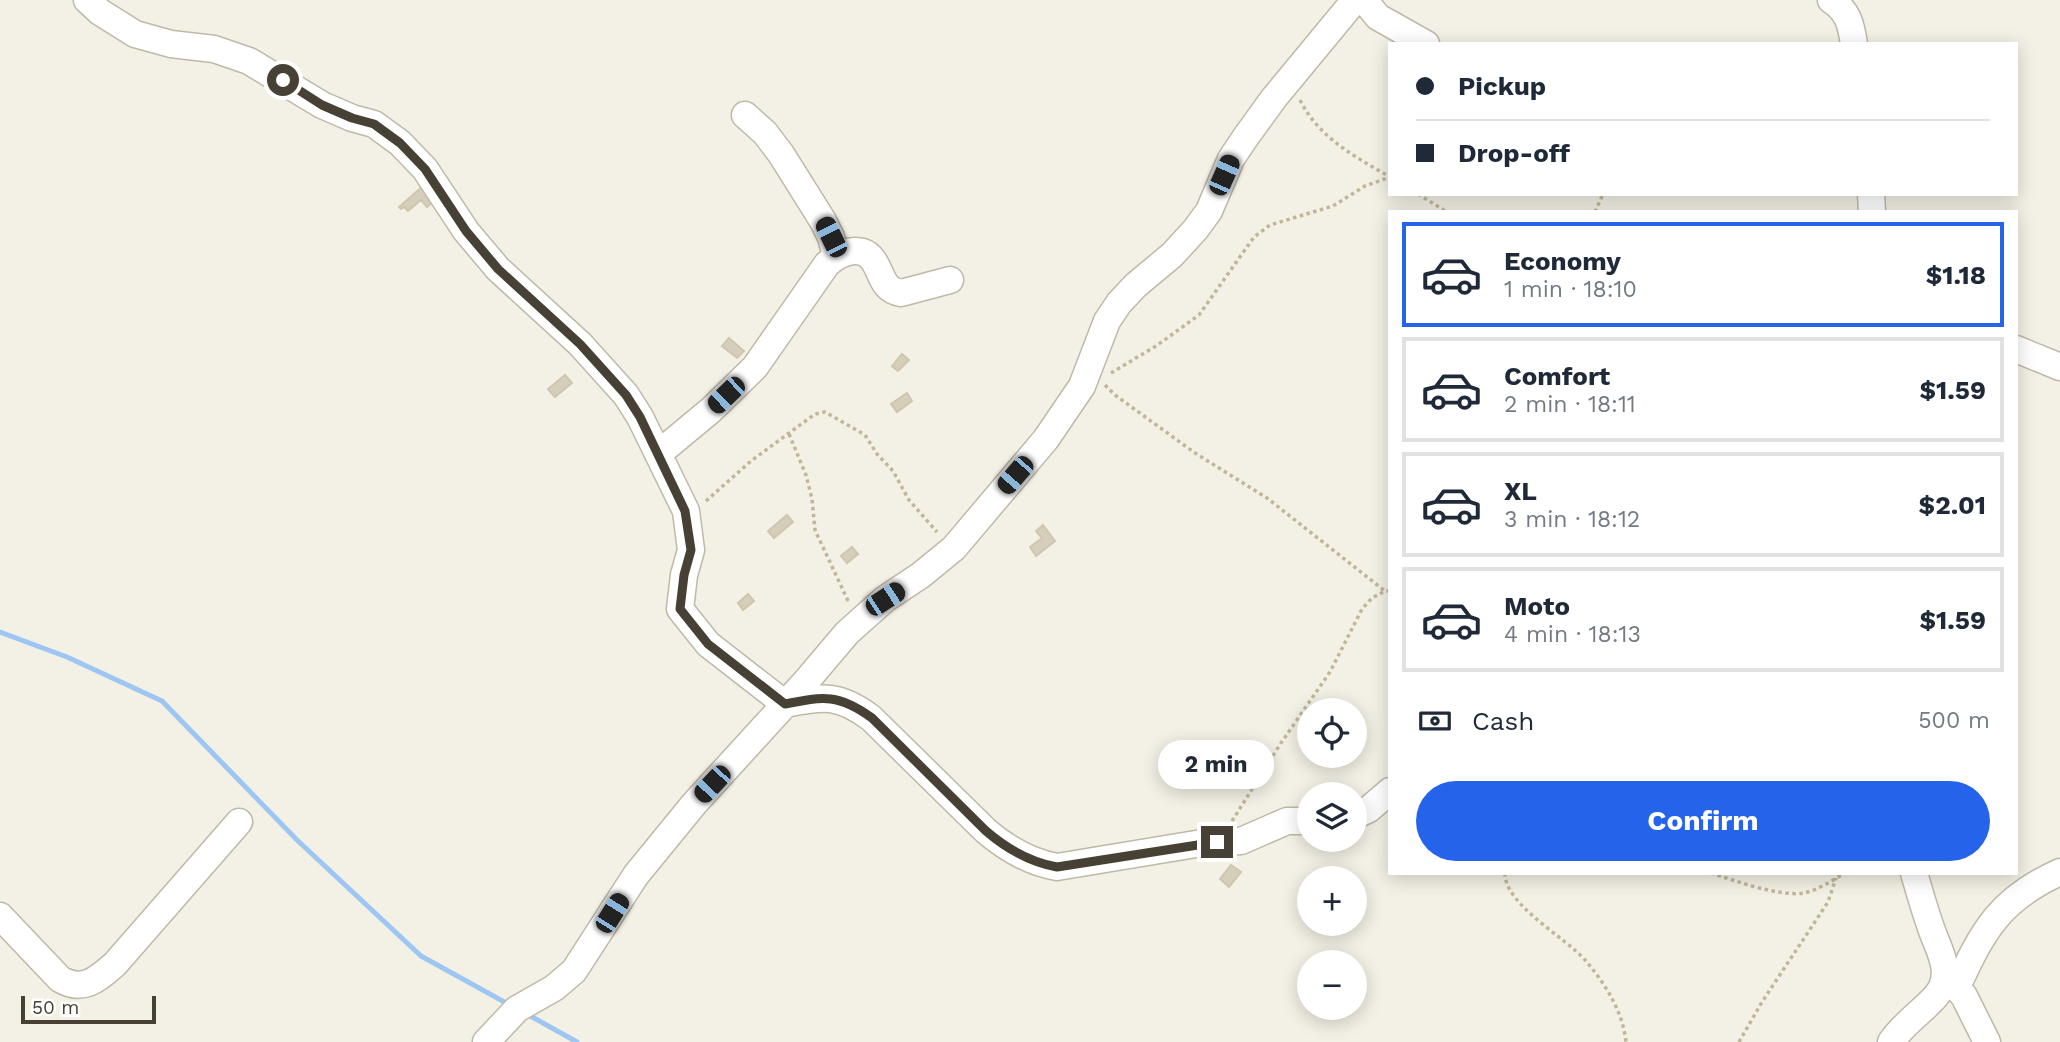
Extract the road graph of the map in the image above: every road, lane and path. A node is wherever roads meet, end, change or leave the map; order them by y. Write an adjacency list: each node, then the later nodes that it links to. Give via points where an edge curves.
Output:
1 (87, 0): 19 (street, via 135,34 214,49 249,61 322,105 374,124 400,143 425,169 498,269 580,344 626,395)
2 (1355, 0): 7 (street)
3 (1364, 0): 5 (street, via 1378,16)
4 (1831, 0): 6 (street, via 1850,21)
5 (1423, 42)
6 (1854, 42)
7 (1290, 80): 9 (path, via 1319,129 1358,160); 17 (street, via 1231,159 1209,211 1195,230 1136,285 1107,321)
8 (745, 115): 13 (street, via 781,154 823,221)
9 (1388, 176)
10 (1388, 178): 17 (path, via 1333,206 1270,225 1254,237 1199,315 1156,346)
11 (1421, 196): 12 (path)
12 (1444, 210)
13 (836, 257): 14 (street, via 863,252 872,257 892,292); 19 (street, via 755,367)
14 (950, 280)
15 (2018, 350): 16 (street)
16 (2060, 367)
17 (1096, 374): 21 (street); 22 (path, via 1115,395 1267,498)
18 (789, 434): 20 (path, via 708,500); 21 (path, via 815,414 825,412 859,430 893,471 909,500); 23 (path, via 806,475 815,530)
19 (658, 454): 20 (street)
20 (685, 511): 24 (street, via 691,550 680,609 708,644)
21 (954, 548): 23 (street)
22 (1387, 591): 29 (path, via 1362,609 1329,671)
23 (855, 625): 24 (street)
24 (785, 704): 29 (street, via 810,699 853,704 1002,845 1039,864 1057,867); 38 (street, via 636,875 573,971 554,988 516,1009)
25 (1388, 793): 26 (street)
26 (1367, 810)
27 (1297, 821): 29 (street, via 1270,827 1249,839)
28 (239, 822): 36 (street, via 96,981 70,985 60,979)
29 (1217, 842)
30 (2060, 872): 37 (street, via 2029,887 1986,929)
31 (1505, 875): 39 (path, via 1511,892 1594,971 1622,1017)
32 (1719, 875): 35 (path, via 1805,893)
33 (1841, 875): 35 (path)
34 (1915, 875): 37 (street)
35 (1836, 878): 40 (path, via 1828,902)
36 (0, 916)
37 (1951, 981): 41 (street); 42 (street, via 1976,1016)
38 (486, 1042)
39 (1626, 1042)
40 (1739, 1042)
41 (1891, 1042)
42 (1987, 1042)

